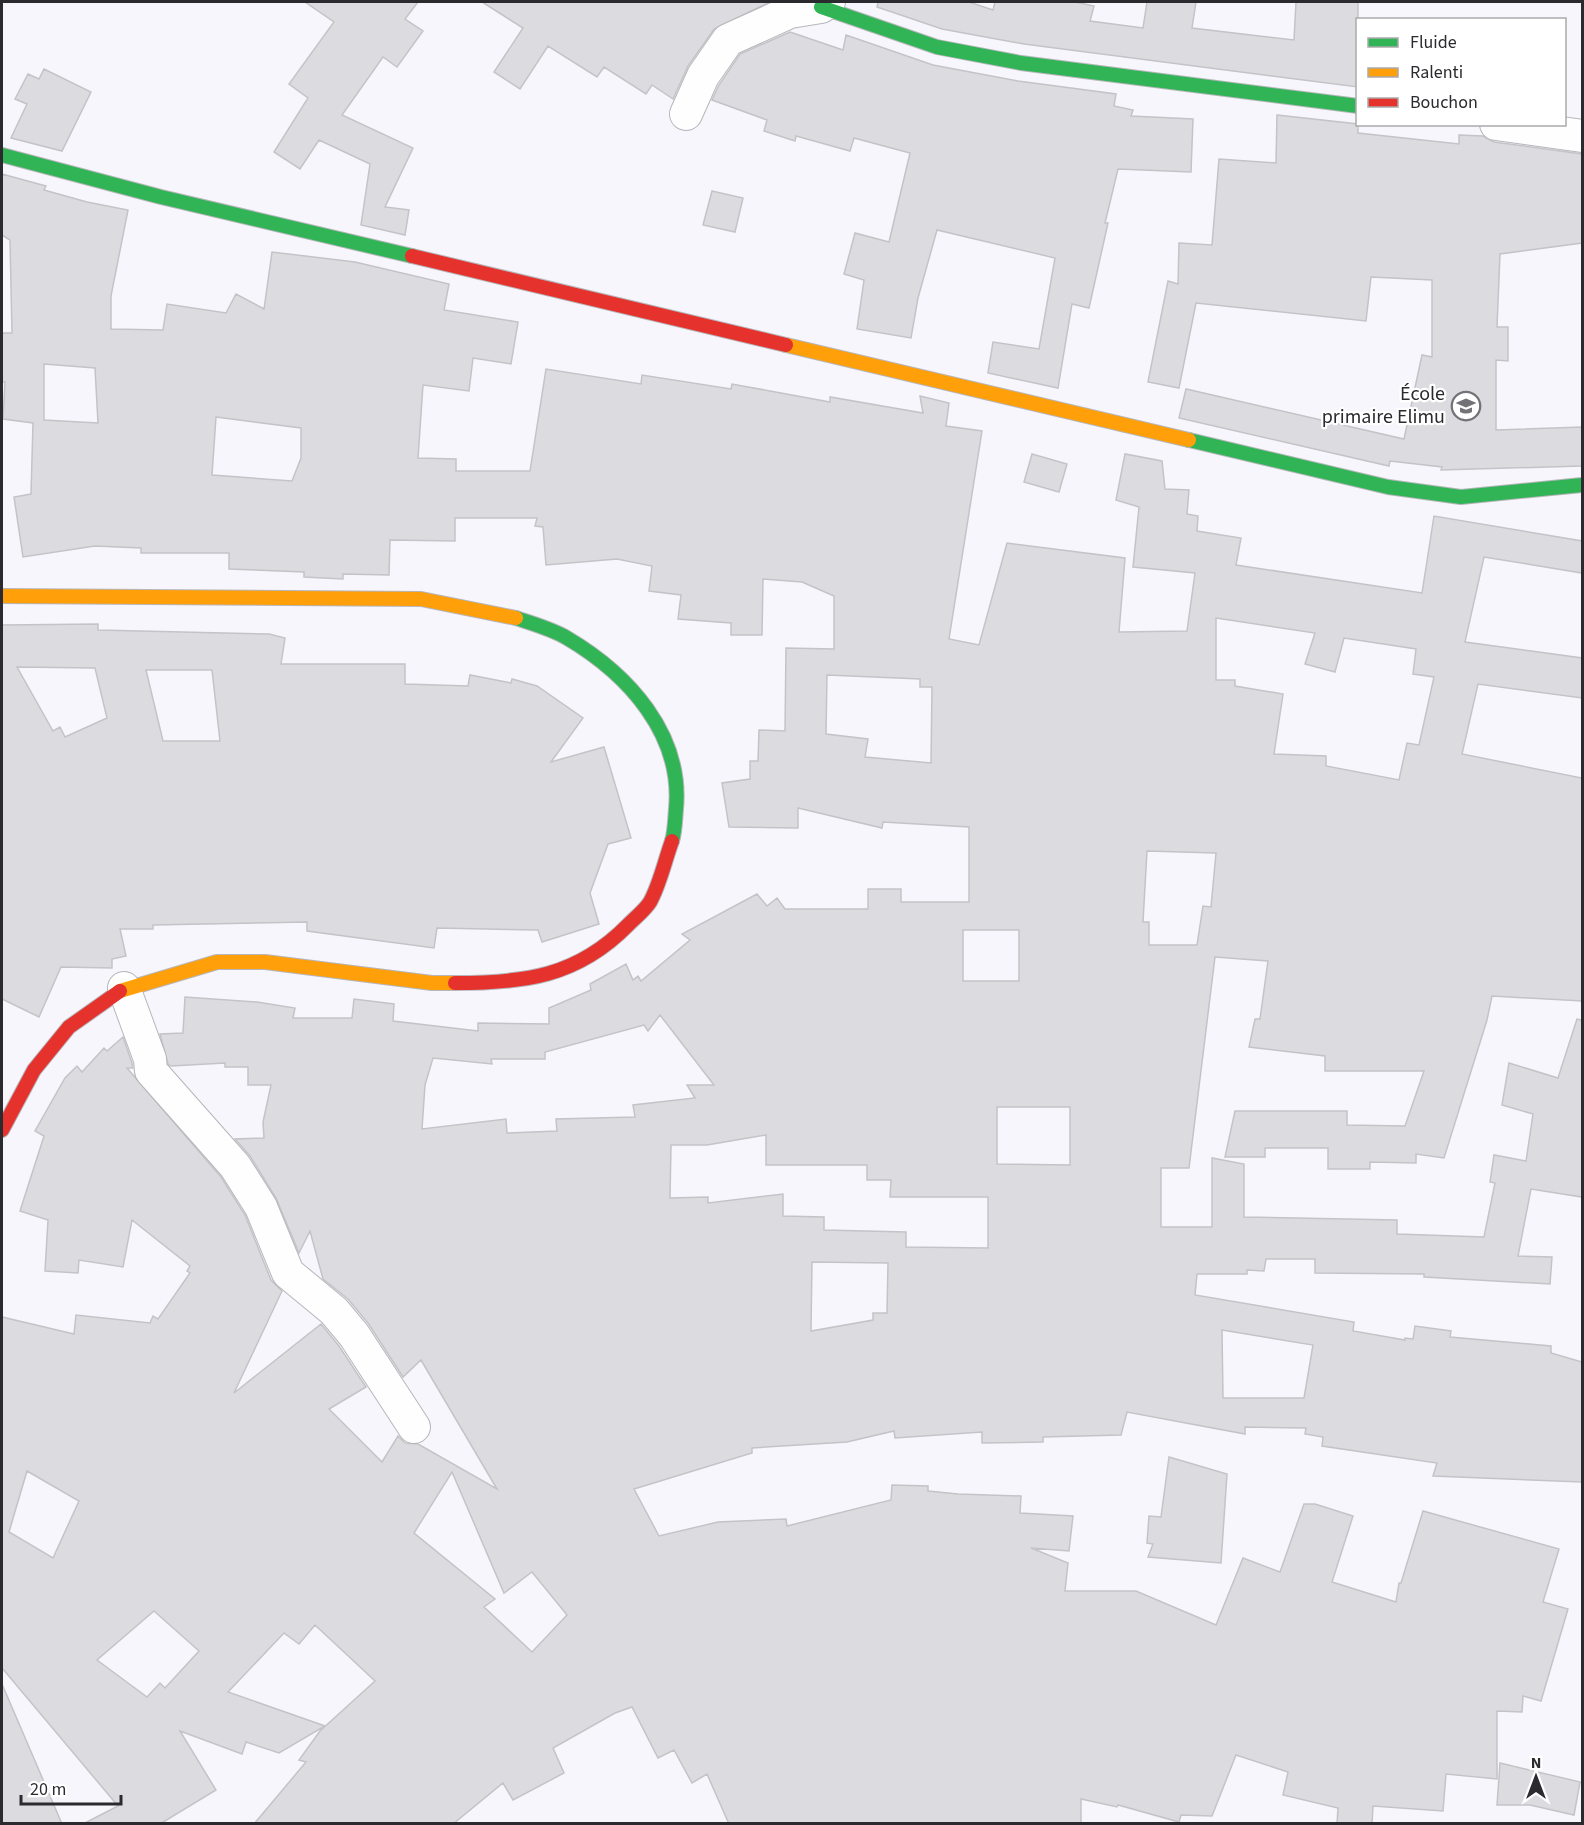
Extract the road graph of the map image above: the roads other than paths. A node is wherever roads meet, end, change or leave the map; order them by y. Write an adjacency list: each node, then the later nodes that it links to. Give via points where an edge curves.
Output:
1 (825, 4): 2 (street, via 937,47 1021,63); 3 (street, via 790,12 729,40 704,76)
2 (1356, 106)
3 (686, 114)
4 (1511, 126): 5 (street)
5 (1582, 136)
6 (2, 155): 7 (street, via 172,200 1388,487 1461,497)
7 (1582, 484)
8 (2, 596): 9 (street, via 421,599 513,617 565,636 606,663 638,697 663,733 675,767 674,835 650,903 609,942 581,961 540,978 497,983 432,983 265,962 217,962)
9 (124, 988): 10 (street, via 69,1027 34,1070); 11 (street, via 151,1071 235,1166 261,1207 288,1273 334,1311 354,1335)
10 (2, 1130)
11 (414, 1427)

